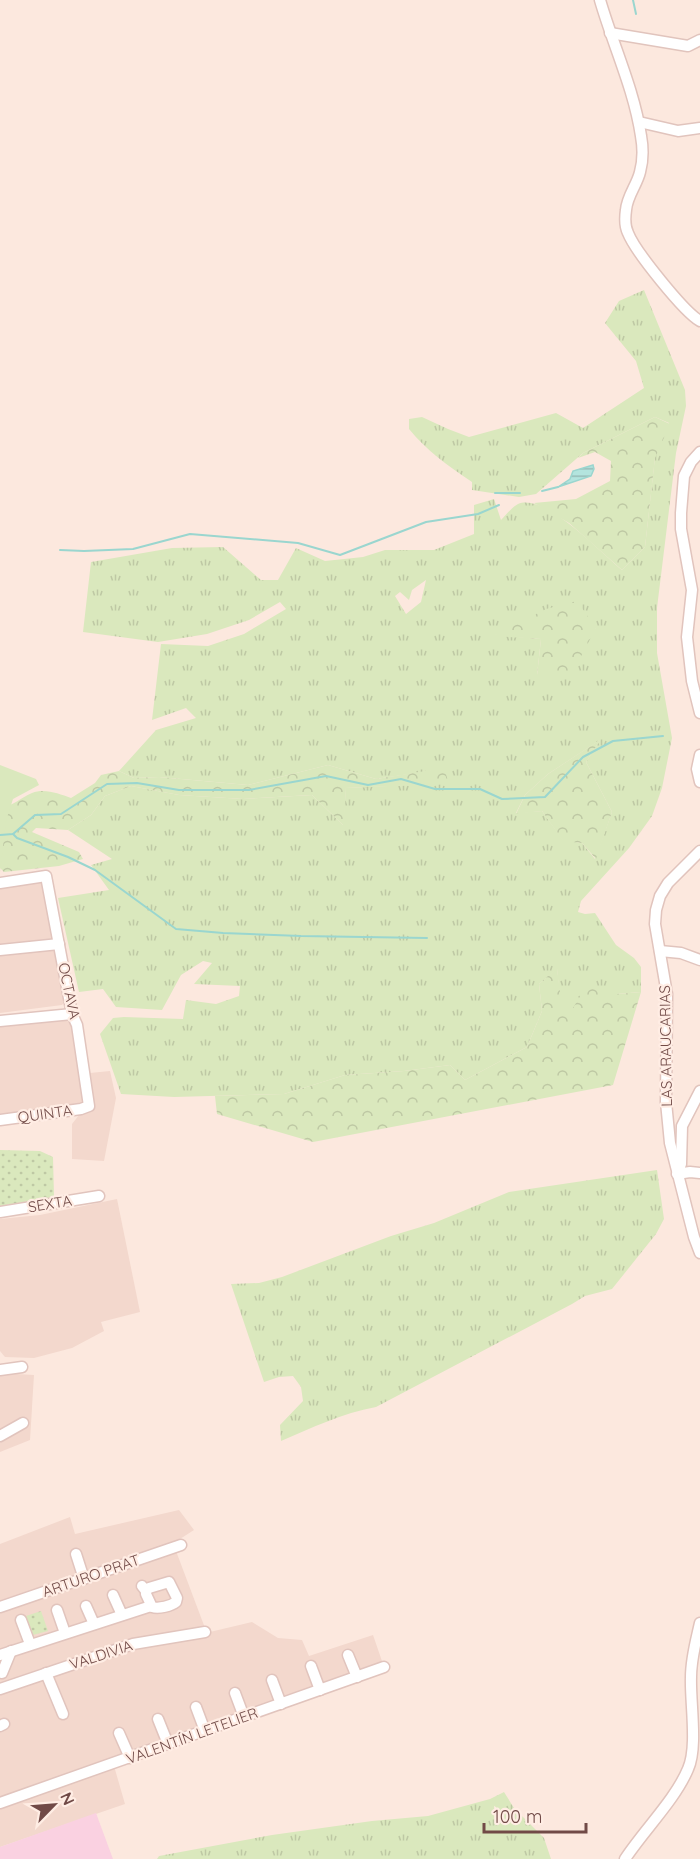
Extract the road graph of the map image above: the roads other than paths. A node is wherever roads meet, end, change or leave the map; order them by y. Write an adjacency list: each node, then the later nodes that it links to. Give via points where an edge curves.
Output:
1 (600, 0): 2 (street)
2 (610, 33): 3 (street, via 688,46); 4 (street)
3 (700, 40)
4 (639, 122): 5 (street, via 678,131); 6 (street, via 641,165 626,209 627,230 662,281)
5 (700, 128)
6 (700, 321)
7 (700, 452): 8 (street)
8 (696, 460): 9 (street, via 684,476 681,513)
9 (695, 611): 10 (street, via 687,636)
10 (700, 713)
11 (700, 754): 12 (street)
12 (700, 782)
13 (700, 852): 17 (street, LAS ARAUCARIAS, via 660,896 655,924)
14 (0, 883): 15 (street, OCTAVA, via 46,876)
15 (59, 944): 16 (street); 19 (street, OCTAVA)
16 (0, 950)
17 (660, 951): 18 (street); 25 (street, LAS ARAUCARIAS, via 667,994 666,1102)
18 (700, 960)
19 (72, 1014): 20 (street); 22 (street, OCTAVA)
20 (0, 1021)
21 (700, 1091): 25 (street, via 682,1126)
22 (89, 1106): 23 (street, QUINTA)
23 (0, 1120)
24 (700, 1173): 25 (street)
25 (677, 1174): 28 (street, LAS ARAUCARIAS)
26 (99, 1196): 27 (street, SEXTA)
27 (0, 1212)
28 (700, 1253)
29 (21, 1367): 30 (street)
30 (0, 1370)
31 (23, 1423): 32 (street)
32 (0, 1436)
33 (181, 1545): 35 (street, ARTURO PRAT)
34 (76, 1554): 35 (street)
35 (84, 1579): 39 (street, ARTURO PRAT)
36 (113, 1595): 41 (street)
37 (86, 1606): 44 (street)
38 (151, 1606): 38 (street, via 144,1588 169,1582 176,1602); 41 (street)
39 (0, 1607)
40 (57, 1610): 46 (street)
41 (122, 1615): 44 (street)
42 (21, 1620): 47 (street)
43 (700, 1623): 54 (street)
44 (94, 1624): 46 (street)
45 (205, 1632): 52 (street, VALDIVIA, via 133,1644)
46 (65, 1633): 47 (street)
47 (30, 1644): 49 (street)
48 (348, 1655): 53 (street)
49 (2, 1660)
50 (310, 1666): 57 (street)
51 (384, 1667): 53 (street, VALENTÍN LETELIER)
52 (46, 1673): 56 (street, VALDIVIA); 62 (street)
53 (357, 1677): 57 (street, VALENTÍN LETELIER)
54 (690, 1679): 59 (street); 70 (street, via 689,1767)
55 (272, 1680): 60 (street)
56 (0, 1689)
57 (320, 1690): 60 (street, VALENTÍN LETELIER)
58 (235, 1693): 63 (street)
59 (700, 1693)
60 (281, 1704): 63 (street, VALENTÍN LETELIER)
61 (196, 1707): 65 (street)
62 (63, 1714)
63 (244, 1717): 65 (street, VALENTÍN LETELIER)
64 (158, 1719): 67 (street)
65 (205, 1731): 67 (street, VALENTÍN LETELIER)
66 (119, 1733): 68 (street)
67 (168, 1743): 68 (street, VALENTÍN LETELIER)
68 (130, 1758): 69 (street, VALENTÍN LETELIER)
69 (0, 1803)
70 (625, 1859)

